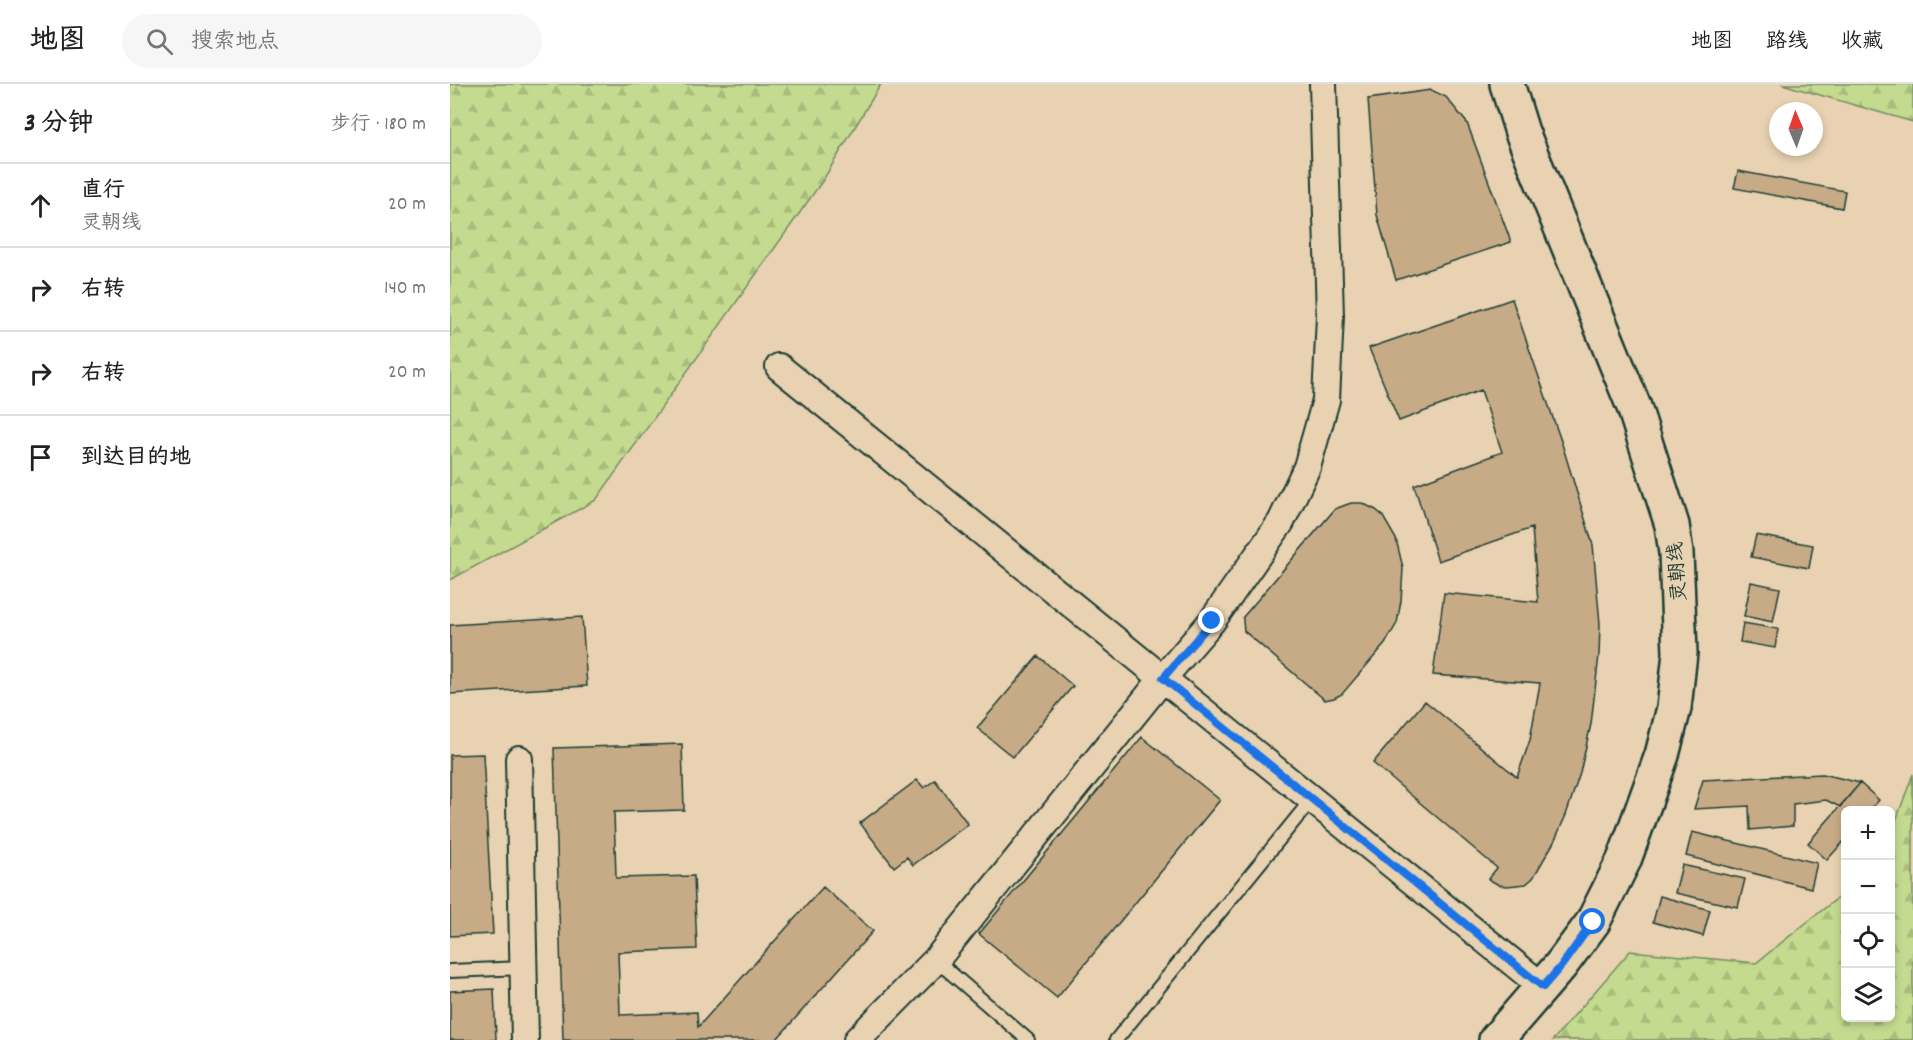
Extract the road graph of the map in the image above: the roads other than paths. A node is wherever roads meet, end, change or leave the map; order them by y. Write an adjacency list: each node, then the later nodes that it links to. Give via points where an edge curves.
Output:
1 (1323, 84): 4 (street, via 1330,316 1327,390 1320,425 1307,467 1281,522 1212,621)
2 (1507, 84): 10 (main road, 灵朝线, via 1522,132 1634,407 1672,525 1678,585 1680,653 1674,708 1662,755 1624,860 1593,922)
3 (779, 367): 4 (street)
4 (1163, 678): 6 (street); 7 (street)
5 (519, 759): 8 (street)
6 (1312, 799): 10 (street); 14 (lane)
7 (936, 960): 12 (street); 13 (lane)
8 (523, 968): 9 (lane); 11 (street)
9 (450, 970)
10 (1543, 987): 15 (main road, 灵朝线)
11 (525, 1040)
12 (857, 1040)
13 (1028, 1040)
14 (1116, 1040)
15 (1496, 1040)

